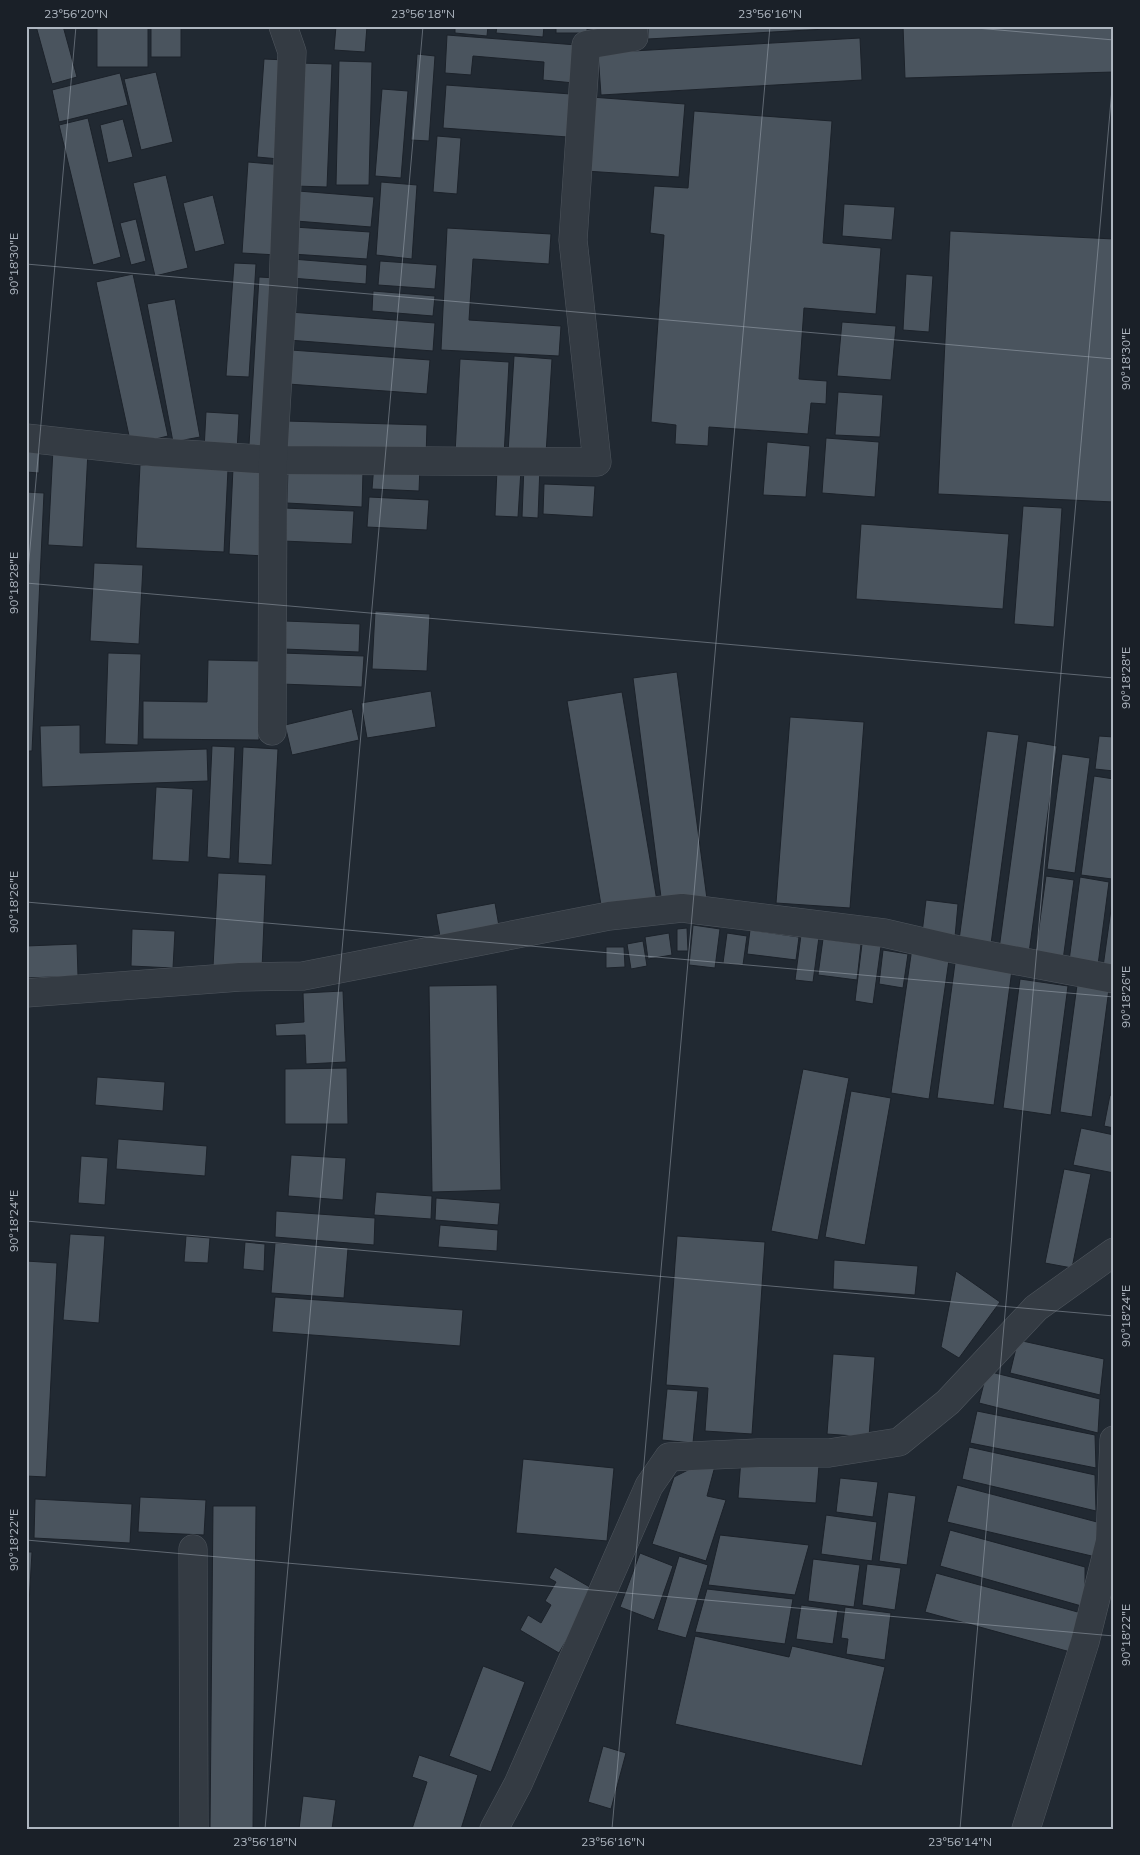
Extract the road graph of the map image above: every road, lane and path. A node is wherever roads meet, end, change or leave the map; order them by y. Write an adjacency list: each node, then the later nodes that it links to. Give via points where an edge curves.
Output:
1 (283, 26): 4 (street, via 292,52)
2 (633, 26): 4 (street, via 634,37 586,45 573,240 597,462)
3 (26, 438): 4 (street, via 153,452)
4 (273, 460): 5 (street)
5 (272, 731)
6 (1114, 979): 7 (street, via 884,933 682,908 609,916 303,976 240,977)
7 (26, 993)
8 (1114, 1253): 12 (street, via 1036,1308 948,1402 899,1442 829,1453 669,1457 648,1486 518,1784)
9 (1114, 1440): 13 (street, via 1110,1541 1085,1642)
10 (193, 1549): 11 (street)
11 (194, 1829)
12 (494, 1829)
13 (1026, 1829)

